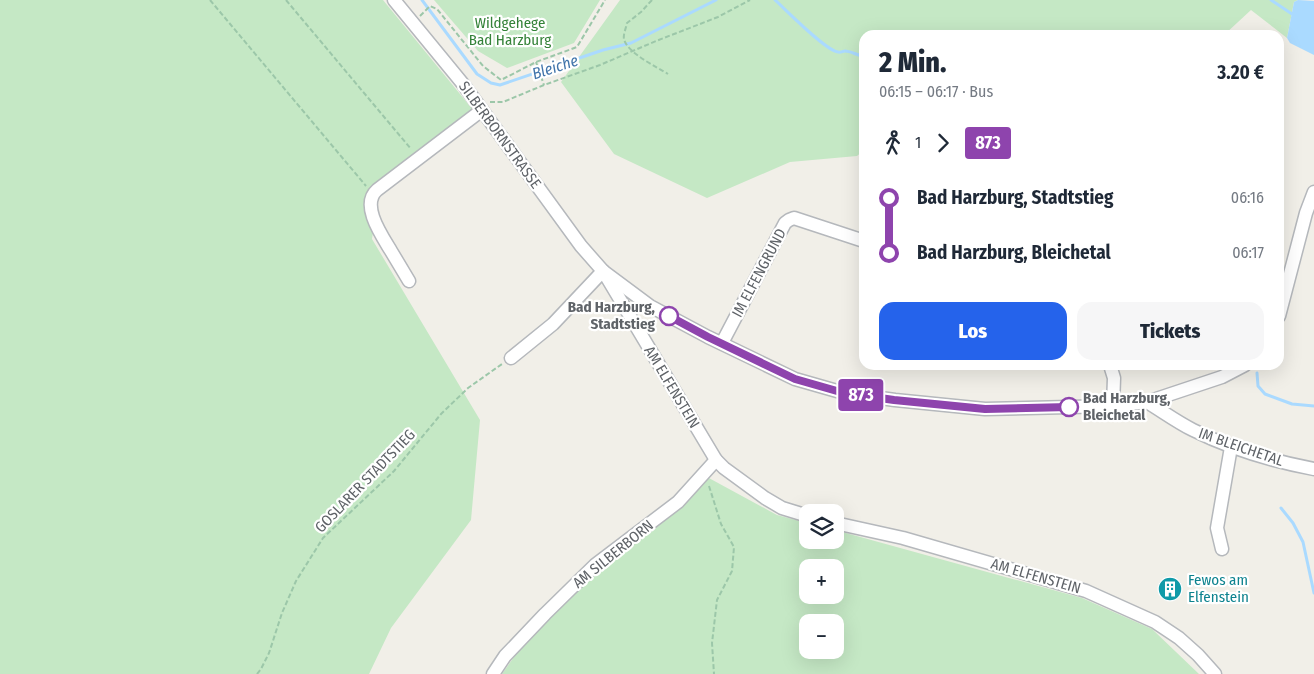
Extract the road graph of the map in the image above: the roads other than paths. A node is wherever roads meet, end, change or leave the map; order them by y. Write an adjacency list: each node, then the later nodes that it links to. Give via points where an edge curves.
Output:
1 (394, 0): 2 (street, SILBERBORNSTRASSE)
2 (479, 106): 5 (street, SILBERBORNSTRASSE, via 581,246); 6 (street, via 373,194 371,206 377,228)
3 (1314, 192): 7 (street)
4 (859, 239): 8 (street, IM ELFENGRUND, via 794,218 785,223)
5 (603, 271): 8 (street, via 650,306); 9 (street, via 553,324); 15 (street, AM ELFENSTEIN)
6 (409, 281)
7 (1284, 297)
8 (722, 344): 13 (street, via 795,379 844,393 985,409)
9 (511, 358)
10 (1112, 370): 13 (street)
11 (1235, 370): 12 (street)
12 (1146, 402): 13 (street); 14 (street, IM BLEICHETAL, via 1191,430)
13 (1113, 406)
14 (1231, 447): 16 (street, IM BLEICHETAL); 19 (street, via 1217,528)
15 (716, 460): 17 (street, AM ELFENSTEIN, via 765,498); 20 (street, AM SILBERBORN, via 678,502 595,565 505,656)
16 (1314, 469)
17 (799, 513)
18 (844, 525): 21 (street, AM ELFENSTEIN, via 903,538 1086,590 1179,638)
19 (1222, 549)
20 (493, 674)
21 (1215, 674)

